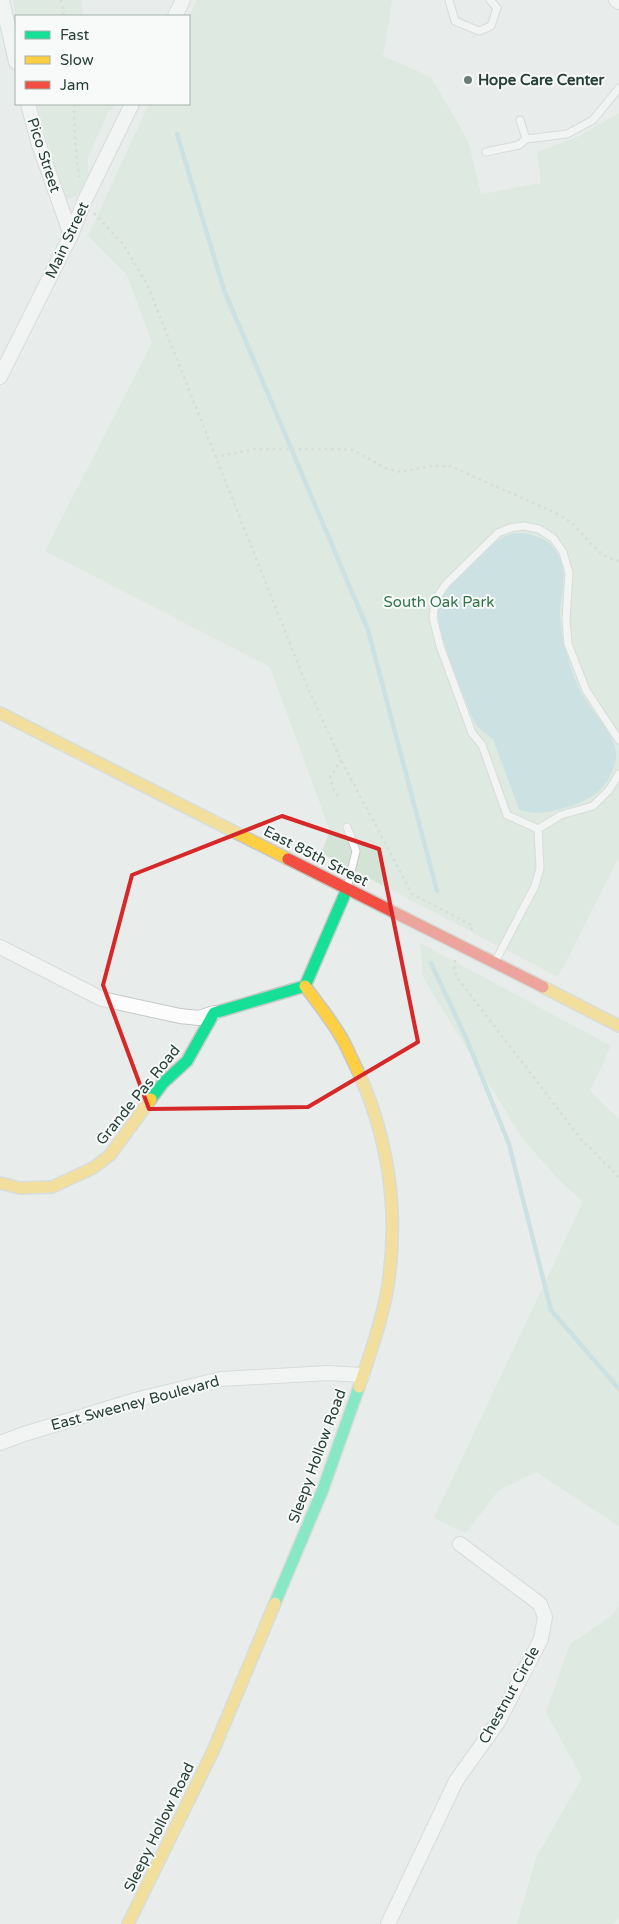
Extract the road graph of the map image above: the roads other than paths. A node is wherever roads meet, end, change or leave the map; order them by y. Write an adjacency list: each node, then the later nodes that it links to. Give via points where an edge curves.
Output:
1 (2, 0): 6 (street)
2 (183, 0): 5 (street)
3 (490, 0): 4 (lane, via 496,8 491,26 479,31 455,21)
4 (452, 1)
5 (176, 15)
6 (15, 58)
7 (619, 88): 11 (lane, via 593,120 567,134)
8 (28, 105): 13 (street, Pico Street, via 39,146)
9 (132, 105): 13 (street, Main Street)
10 (520, 120): 11 (lane)
11 (526, 138): 12 (lane, via 519,145)
12 (486, 152)
13 (71, 235): 14 (street, Main Street)
14 (0, 377)
15 (0, 713): 20 (street, East 85th Street)
16 (619, 740): 19 (lane, via 586,690 568,644 568,573 564,552 553,538 539,529 524,526 498,533 446,584 435,600 433,618 472,733 482,744 507,815)
17 (619, 774): 19 (lane, via 609,790 592,806 561,815)
18 (347, 827): 20 (lane, via 356,851)
19 (538, 829): 22 (lane, via 540,868 535,886)
20 (346, 889): 22 (street, East 85th Street); 23 (street)
21 (0, 947): 24 (street, via 102,999 180,1016 199,1018)
22 (495, 962): 25 (street, East 85th Street)
23 (305, 986): 24 (street); 27 (street, Sleepy Hollow Road, via 339,1033 365,1085 383,1140 392,1192 392,1244 386,1296 376,1340)
24 (214, 1014): 26 (street, Grande Pas Road, via 187,1061 163,1084 110,1155 93,1168 52,1187 20,1188)
25 (619, 1026)
26 (0, 1183)
27 (362, 1375): 28 (street, East Sweeney Boulevard, via 328,1373 221,1379 139,1399); 30 (street, Sleepy Hollow Road, via 323,1489 213,1751)
28 (0, 1443)
29 (460, 1544): 31 (street, Chestnut Circle, via 540,1604 544,1617 540,1639 498,1722 456,1782)
30 (128, 1924)
31 (388, 1924)

